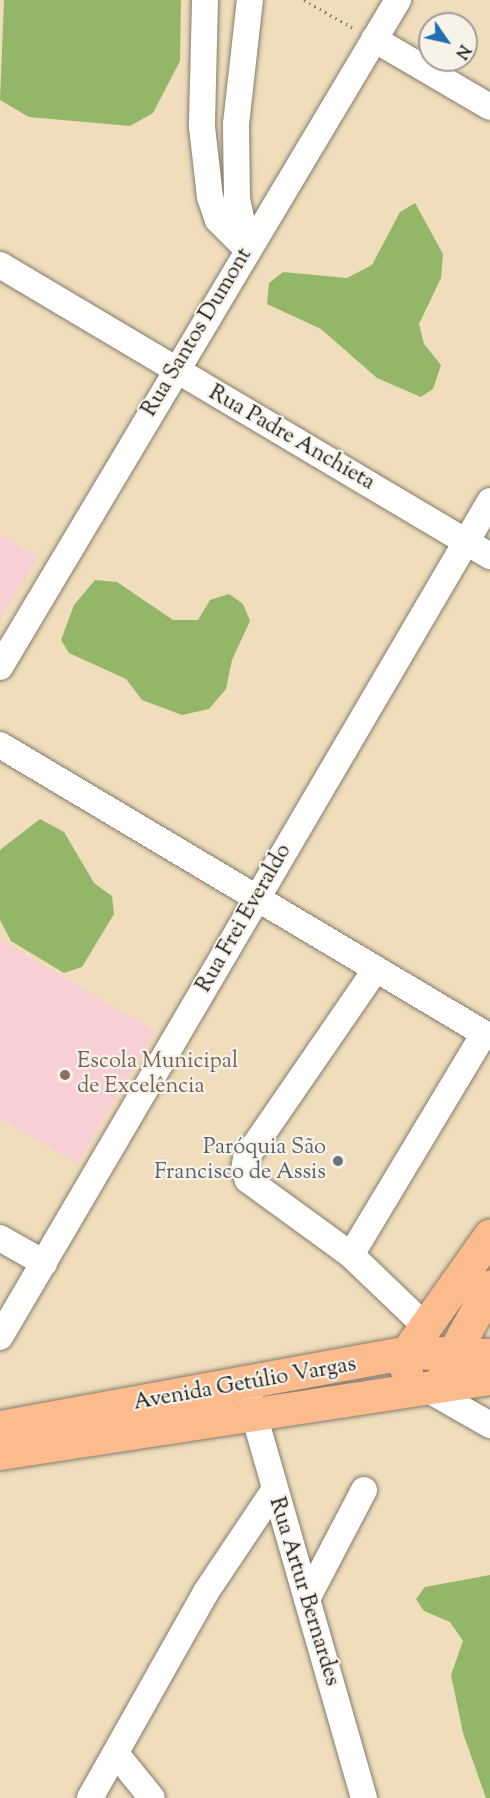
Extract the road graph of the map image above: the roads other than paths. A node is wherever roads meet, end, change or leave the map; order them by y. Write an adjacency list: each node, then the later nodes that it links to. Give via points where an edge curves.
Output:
1 (205, 0): 6 (street, via 202,127 210,197 218,220)
2 (250, 0): 6 (street, via 236,124 237,199)
3 (398, 0): 4 (street, Rua Santos Dumont)
4 (365, 34): 5 (street); 6 (street, Rua Santos Dumont)
5 (490, 107)
6 (248, 250): 8 (street, Rua Santos Dumont)
7 (0, 265): 8 (street, Rua Padre Anchieta)
8 (176, 372): 10 (street, Rua Padre Anchieta); 12 (street, Rua Santos Dumont)
9 (490, 501): 10 (street, Rua Frei Everaldo)
10 (466, 542): 11 (street, Rua Padre Anchieta); 14 (street, Rua Frei Everaldo)
11 (490, 556)
12 (0, 667)
13 (0, 745): 14 (street)
14 (258, 898): 15 (street); 20 (street, Rua Frei Everaldo)
15 (376, 969): 16 (street); 19 (street, via 246,1158 244,1170 248,1180)
16 (487, 1035): 19 (street)
17 (490, 1234): 22 (main road)
18 (0, 1238): 20 (street)
19 (351, 1255): 25 (street)
20 (44, 1263): 24 (street, Rua Frei Everaldo)
21 (490, 1286): 23 (main road)
22 (445, 1296): 23 (main road, via 455,1316); 25 (main road)
23 (475, 1316): 26 (main road)
24 (0, 1337)
25 (416, 1339): 26 (main road, Avenida Getúlio Vargas); 29 (main road, via 406,1368); 30 (main road, Avenida Getúlio Vargas)
26 (454, 1352): 27 (main road, Avenida Getúlio Vargas); 29 (main road)
27 (490, 1355)
28 (490, 1378): 29 (main road, Avenida Getúlio Vargas)
29 (436, 1389): 30 (main road, Avenida Getúlio Vargas); 31 (street)
30 (249, 1399): 32 (main road, Avenida Getúlio Vargas); 33 (main road, Avenida Getúlio Vargas); 35 (street, Rua Artur Bernardes)
31 (490, 1425)
32 (0, 1427)
33 (0, 1453)
34 (364, 1490): 36 (street)
35 (273, 1492): 36 (street, Rua Artur Bernardes); 37 (street, via 206,1592)
36 (307, 1599): 40 (street, Rua Artur Bernardes)
37 (117, 1755): 38 (street); 39 (street)
38 (90, 1798)
39 (152, 1798)
40 (364, 1798)

